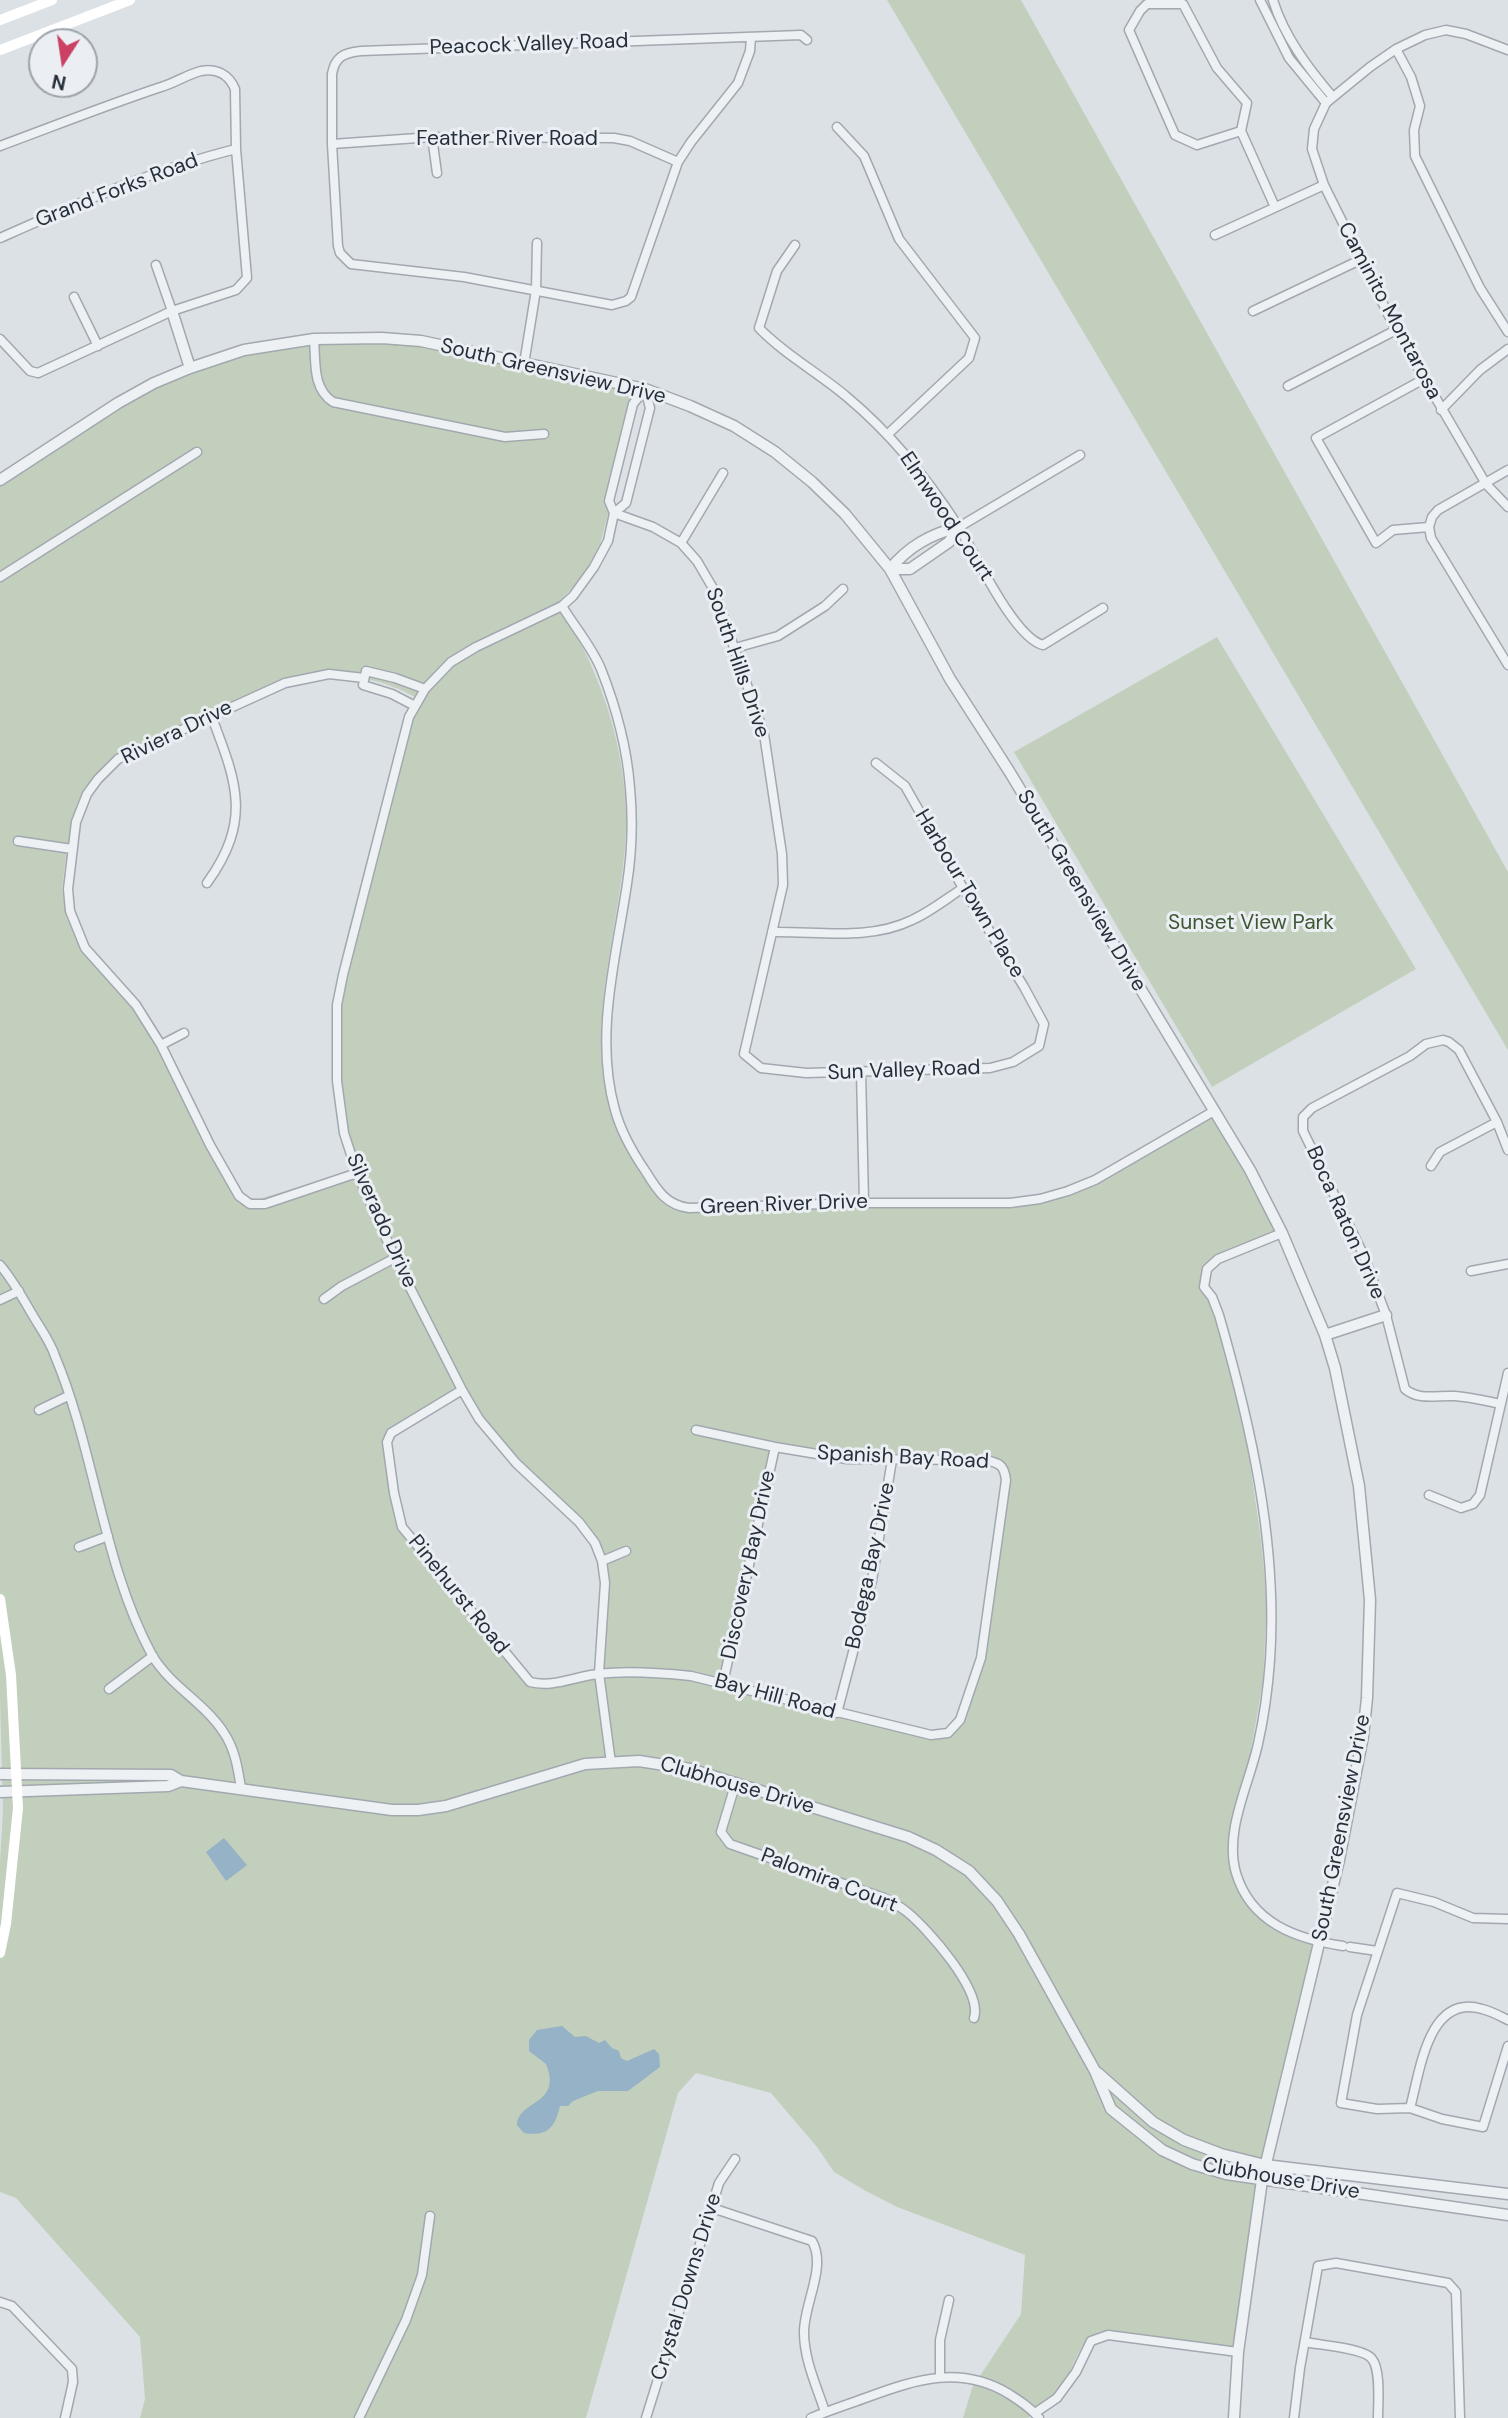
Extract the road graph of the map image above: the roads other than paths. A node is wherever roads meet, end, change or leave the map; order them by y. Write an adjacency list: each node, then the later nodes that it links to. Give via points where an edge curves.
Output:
1 (52, 0): 5 (main road)
2 (130, 0): 9 (main road)
3 (1260, 0): 11 (street, via 1289,58)
4 (1273, 0): 11 (street, via 1279,19)
5 (0, 20)
6 (751, 37): 7 (street, Peacock Valley Road, via 801,35); 15 (street, Peacock Valley Road, via 352,52 334,63); 18 (street, via 738,83)
7 (807, 40)
8 (1396, 49): 10 (street, via 1446,30); 11 (street); 33 (street, via 1420,106 1415,156 1480,288)
9 (0, 50)
10 (1508, 50)
11 (1329, 99): 20 (street, Caminito Montarosa, via 1312,144)
12 (837, 127): 45 (street, via 864,156 899,239 975,338 969,358)
13 (1241, 131): 13 (street, via 1247,103 1217,68 1184,4 1147,4 1129,30 1175,135 1197,145); 21 (street)
14 (432, 137): 15 (street, Feather River Road); 18 (street, Feather River Road, via 614,138); 19 (street)
15 (332, 144): 28 (street, via 338,246 351,264)
16 (0, 146): 17 (street, via 201,71 212,71 232,80 235,89)
17 (236, 149): 23 (street, Grand Forks Road, via 196,159); 30 (street, via 247,278 236,290)
18 (678, 162): 28 (street, via 631,297 612,305)
19 (437, 173)
20 (1324, 185): 21 (street); 26 (street, Caminito Montarosa)
21 (1275, 207): 22 (street)
22 (1215, 235)
23 (0, 238)
24 (537, 243): 28 (street)
25 (795, 245): 45 (street, Elmwood Court, via 777,271 759,328)
26 (1360, 261): 31 (street); 32 (street, Caminito Montarosa)
27 (156, 265): 30 (street)
28 (536, 290): 38 (street)
29 (74, 297): 36 (street)
30 (172, 311): 36 (street); 39 (street)
31 (1253, 311)
32 (1396, 330): 40 (street, Caminito Montarosa); 41 (street)
33 (1508, 332)
34 (0, 339): 36 (street, via 30,372 38,373)
35 (314, 339): 38 (street, South Greensview Drive, via 421,341); 39 (street, South Greensview Drive, via 244,350); 44 (street, via 317,381 322,394 333,402 505,437)
36 (98, 346)
37 (1508, 349): 43 (street)
38 (524, 364): 42 (street, South Greensview Drive)
39 (190, 368): 50 (street, South Greensview Drive, via 118,402)
40 (1424, 379): 43 (street, Caminito Montarosa); 55 (street, via 1316,438 1376,543 1394,530)
41 (1288, 386)
42 (645, 390): 53 (street, Silverado Drive, via 633,404 609,501); 53 (street, Silverado Drive, via 650,408 640,449 626,503); 57 (street, South Greensview Drive, via 712,415 775,452 829,497)
43 (1441, 410): 51 (street, Caminito Montarosa)
44 (544, 434)
45 (888, 434): 54 (street, Elmwood Court)
46 (197, 452): 58 (street)
47 (1080, 455): 54 (street)
48 (1508, 470): 51 (street)
49 (723, 473): 56 (street)
50 (0, 480)
51 (1486, 484): 52 (street, Caminito Montarosa); 55 (street, via 1438,510)
52 (1508, 507)
53 (614, 513): 56 (street, South Hills Drive); 60 (street, Silverado Drive, via 608,541 594,567)
54 (959, 527): 57 (street, via 934,533); 57 (street, via 949,542 910,569); 61 (street, Elmwood Court, via 1022,631 1038,644 1049,644)
55 (1429, 527): 63 (street, via 1431,538)
56 (681, 542): 62 (street, South Hills Drive, via 714,590)
57 (890, 569): 79 (street, South Greensview Drive, via 950,679)
58 (0, 577)
59 (843, 589): 62 (street, via 778,636)
60 (562, 606): 65 (street, Silverado Drive, via 463,654); 84 (street, Green River Drive, via 601,668 629,769 632,841 608,998 607,1064 615,1112 632,1150 661,1194 682,1207)
61 (1103, 608)
62 (736, 648): 73 (street, South Hills Drive, via 764,734 782,854 782,885)
63 (1508, 665)
64 (364, 678): 65 (street, Riviera Drive, via 366,671); 66 (street, via 363,685); 67 (street, Riviera Drive, via 305,677)
65 (425, 689): 66 (street, Silverado Drive)
66 (415, 706): 83 (street, Silverado Drive, via 337,1005 341,1114)
67 (211, 715): 70 (street, Riviera Drive, via 118,759 87,794); 71 (street, via 232,772 236,810 225,855)
68 (876, 763): 72 (street, Harbour Town Place, via 905,786)
69 (19, 841): 70 (street)
70 (72, 849): 76 (street, Riviera Drive, via 68,889 78,933 85,948 136,1004)
71 (207, 883)
72 (963, 888): 73 (street, via 914,919 884,929); 75 (street, Harbour Town Place, via 1034,1004 1044,1024)
73 (772, 932): 77 (street, South Hills Drive, via 744,1054)
74 (184, 1034): 76 (street)
75 (1042, 1037): 78 (street, Sun Valley Road, via 1039,1045 1013,1062 990,1068)
76 (161, 1045): 83 (street, Riviera Drive, via 226,1175 250,1204 265,1204)
77 (755, 1065): 78 (street, Sun Valley Road, via 806,1073)
78 (861, 1072): 84 (street)
79 (1214, 1111): 84 (street, Green River Drive, via 1094,1180 1059,1194 1010,1203); 85 (street, South Greensview Drive)
80 (1497, 1122): 81 (street); 82 (street, via 1440,1152); 93 (street, Boca Raton Drive, via 1459,1050 1443,1040 1426,1044 1312,1108 1303,1118 1303,1131 1363,1254)
81 (1508, 1150)
82 (1431, 1166)
83 (357, 1172): 86 (street, Silverado Drive)
84 (864, 1202)
85 (1282, 1233): 94 (street, South Greensview Drive); 124 (street, via 1218,1259 1207,1269 1204,1287 1219,1315 1251,1439 1271,1588 1266,1703 1233,1835 1235,1868 1242,1888 1262,1916 1281,1930)
86 (395, 1258): 91 (street); 96 (street, Silverado Drive)
87 (1508, 1264): 89 (street)
88 (0, 1265): 90 (street)
89 (1471, 1271)
90 (19, 1292): 92 (street); 97 (street, via 55,1354)
91 (324, 1299)
92 (0, 1300)
93 (1386, 1315): 94 (street); 98 (street, Boca Raton Drive, via 1408,1392)
94 (1325, 1335): 124 (street, South Greensview Drive, via 1359,1486 1370,1600 1363,1736)
95 (1508, 1373): 98 (street)
96 (461, 1390): 107 (street, Silverado Drive, via 516,1463 579,1522); 110 (street, Pinehurst Road, via 391,1433 387,1442 402,1528 530,1682 543,1686)
97 (68, 1396): 99 (street); 104 (street)
98 (1501, 1404): 103 (street, via 1480,1494 1473,1504 1461,1508)
99 (39, 1410)
100 (696, 1430): 101 (street, Spanish Bay Road)
101 (775, 1447): 102 (street, Spanish Bay Road, via 847,1459); 111 (street, Discovery Bay Drive)
102 (892, 1460): 113 (street, Bodega Bay Drive, via 872,1580); 114 (street, Spanish Bay Road, via 985,1460 1004,1468 981,1658 960,1720)
103 (1429, 1495)
104 (108, 1536): 105 (street); 109 (street)
105 (79, 1547)
106 (626, 1551): 107 (street)
107 (602, 1560): 110 (street, Silverado Drive, via 605,1583)
108 (0, 1599): 117 (main road, via 11,1675)
109 (153, 1656): 112 (street); 120 (street, via 225,1734)
110 (599, 1674): 111 (street, Bay Hill Road, via 659,1672); 115 (street, Silverado Drive)
111 (723, 1683): 113 (street, Bay Hill Road)
112 (109, 1689)
113 (837, 1713): 114 (street, Bay Hill Road, via 931,1735)
114 (948, 1733)
115 (611, 1763): 119 (street, Clubhouse Drive, via 667,1763); 120 (street, Clubhouse Drive, via 585,1764 446,1807 418,1810)
116 (0, 1774): 117 (street, Clubhouse Drive)
117 (17, 1775): 118 (street, Clubhouse Drive, via 171,1775); 122 (main road)
118 (181, 1781): 120 (street, Clubhouse Drive); 122 (street, Clubhouse Drive, via 168,1786)
119 (736, 1782): 127 (street, Palomira Court, via 721,1832 730,1844 905,1910 931,1935 961,1976 975,2003); 130 (street, Clubhouse Drive, via 908,1837 969,1871 1019,1934)
120 (241, 1788)
121 (0, 1792): 122 (street, Clubhouse Drive)
122 (18, 1793): 126 (main road, via 15,1851)
123 (1508, 1919): 125 (street, via 1473,1918 1397,1893)
124 (1319, 1943): 125 (street); 133 (street, South Greensview Drive)
125 (1377, 1951): 131 (street, via 1357,2015 1341,2103)
126 (0, 1953)
127 (974, 2018)
128 (1508, 2020): 131 (street, via 1481,2008 1448,2013 1430,2035)
129 (1508, 2046): 131 (street, via 1483,2127)
130 (1095, 2071): 133 (street, Clubhouse Drive, via 1153,2122 1184,2140); 134 (street, Clubhouse Drive, via 1111,2109 1162,2150 1192,2164)
131 (1410, 2108)
132 (734, 2159): 136 (street, Crystal Downs Drive, via 719,2183)
133 (1265, 2165): 134 (street, South Greensview Drive); 135 (street, Clubhouse Drive)
134 (1262, 2180): 137 (street, Clubhouse Drive); 142 (street, South Greensview Drive)
135 (1508, 2194)
136 (712, 2208): 144 (street, via 802,2236 816,2248 804,2338); 148 (street, Crystal Downs Drive)
137 (1508, 2215)
138 (430, 2216): 147 (street, via 414,2298)
139 (950, 2300): 143 (street, via 940,2340)
140 (0, 2302): 146 (street, via 12,2306 72,2369)
141 (1305, 2342): 151 (street); 152 (street, via 1371,2356); 153 (street, via 1318,2266 1336,2263 1448,2283 1455,2291)
142 (1238, 2352): 145 (street, via 1100,2336 1087,2345 1058,2399); 150 (street, South Greensview Drive)
143 (940, 2376): 144 (street, via 909,2382); 145 (street, via 993,2386)
144 (825, 2412): 149 (street)
145 (1037, 2416)
146 (65, 2418)
147 (359, 2418)
148 (646, 2418)
149 (811, 2418)
150 (1234, 2418)
151 (1294, 2418)
152 (1378, 2418)
153 (1460, 2418)

